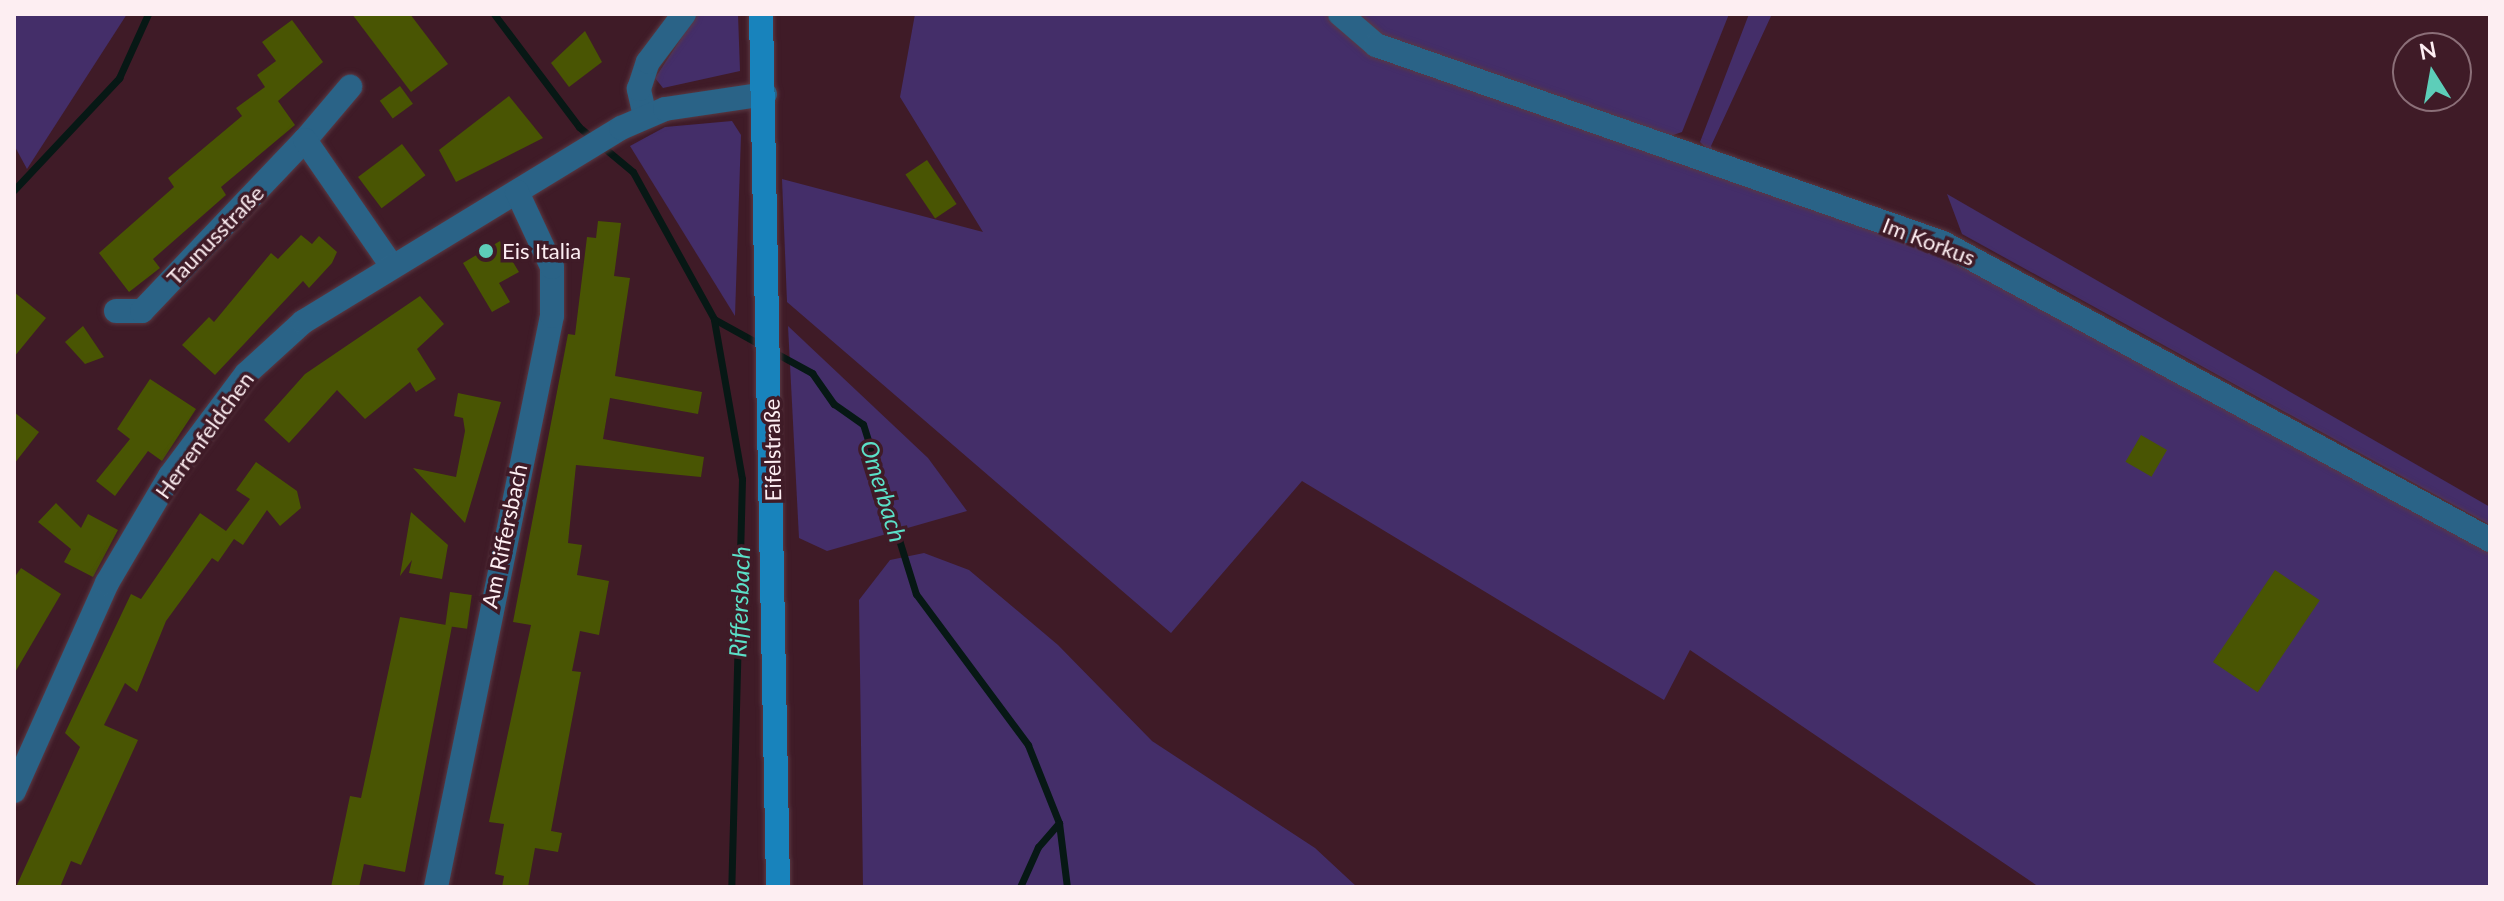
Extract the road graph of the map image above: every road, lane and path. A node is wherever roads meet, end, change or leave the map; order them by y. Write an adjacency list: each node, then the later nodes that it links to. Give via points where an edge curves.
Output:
1 (684, 14): 6 (street, via 648,62 639,89)
2 (761, 14): 5 (main road, Eifelstraße)
3 (1340, 14): 11 (street, Im Korkus, via 1376,45 1943,243)
4 (350, 87): 7 (street, Taunusstraße)
5 (765, 94): 6 (street, Herrenfeldchen); 14 (main road, Eifelstraße)
6 (645, 116): 8 (street, Herrenfeldchen)
7 (305, 140): 9 (street); 10 (street, Taunusstraße, via 142,311)
8 (517, 192): 9 (street, Herrenfeldchen); 13 (street, Am Riffersbach, via 552,267 552,316)
9 (392, 266): 12 (street, Herrenfeldchen, via 303,322 246,374 170,476 107,583)
10 (116, 311)
11 (2490, 540)
12 (14, 791)
13 (436, 887)
14 (778, 887)

